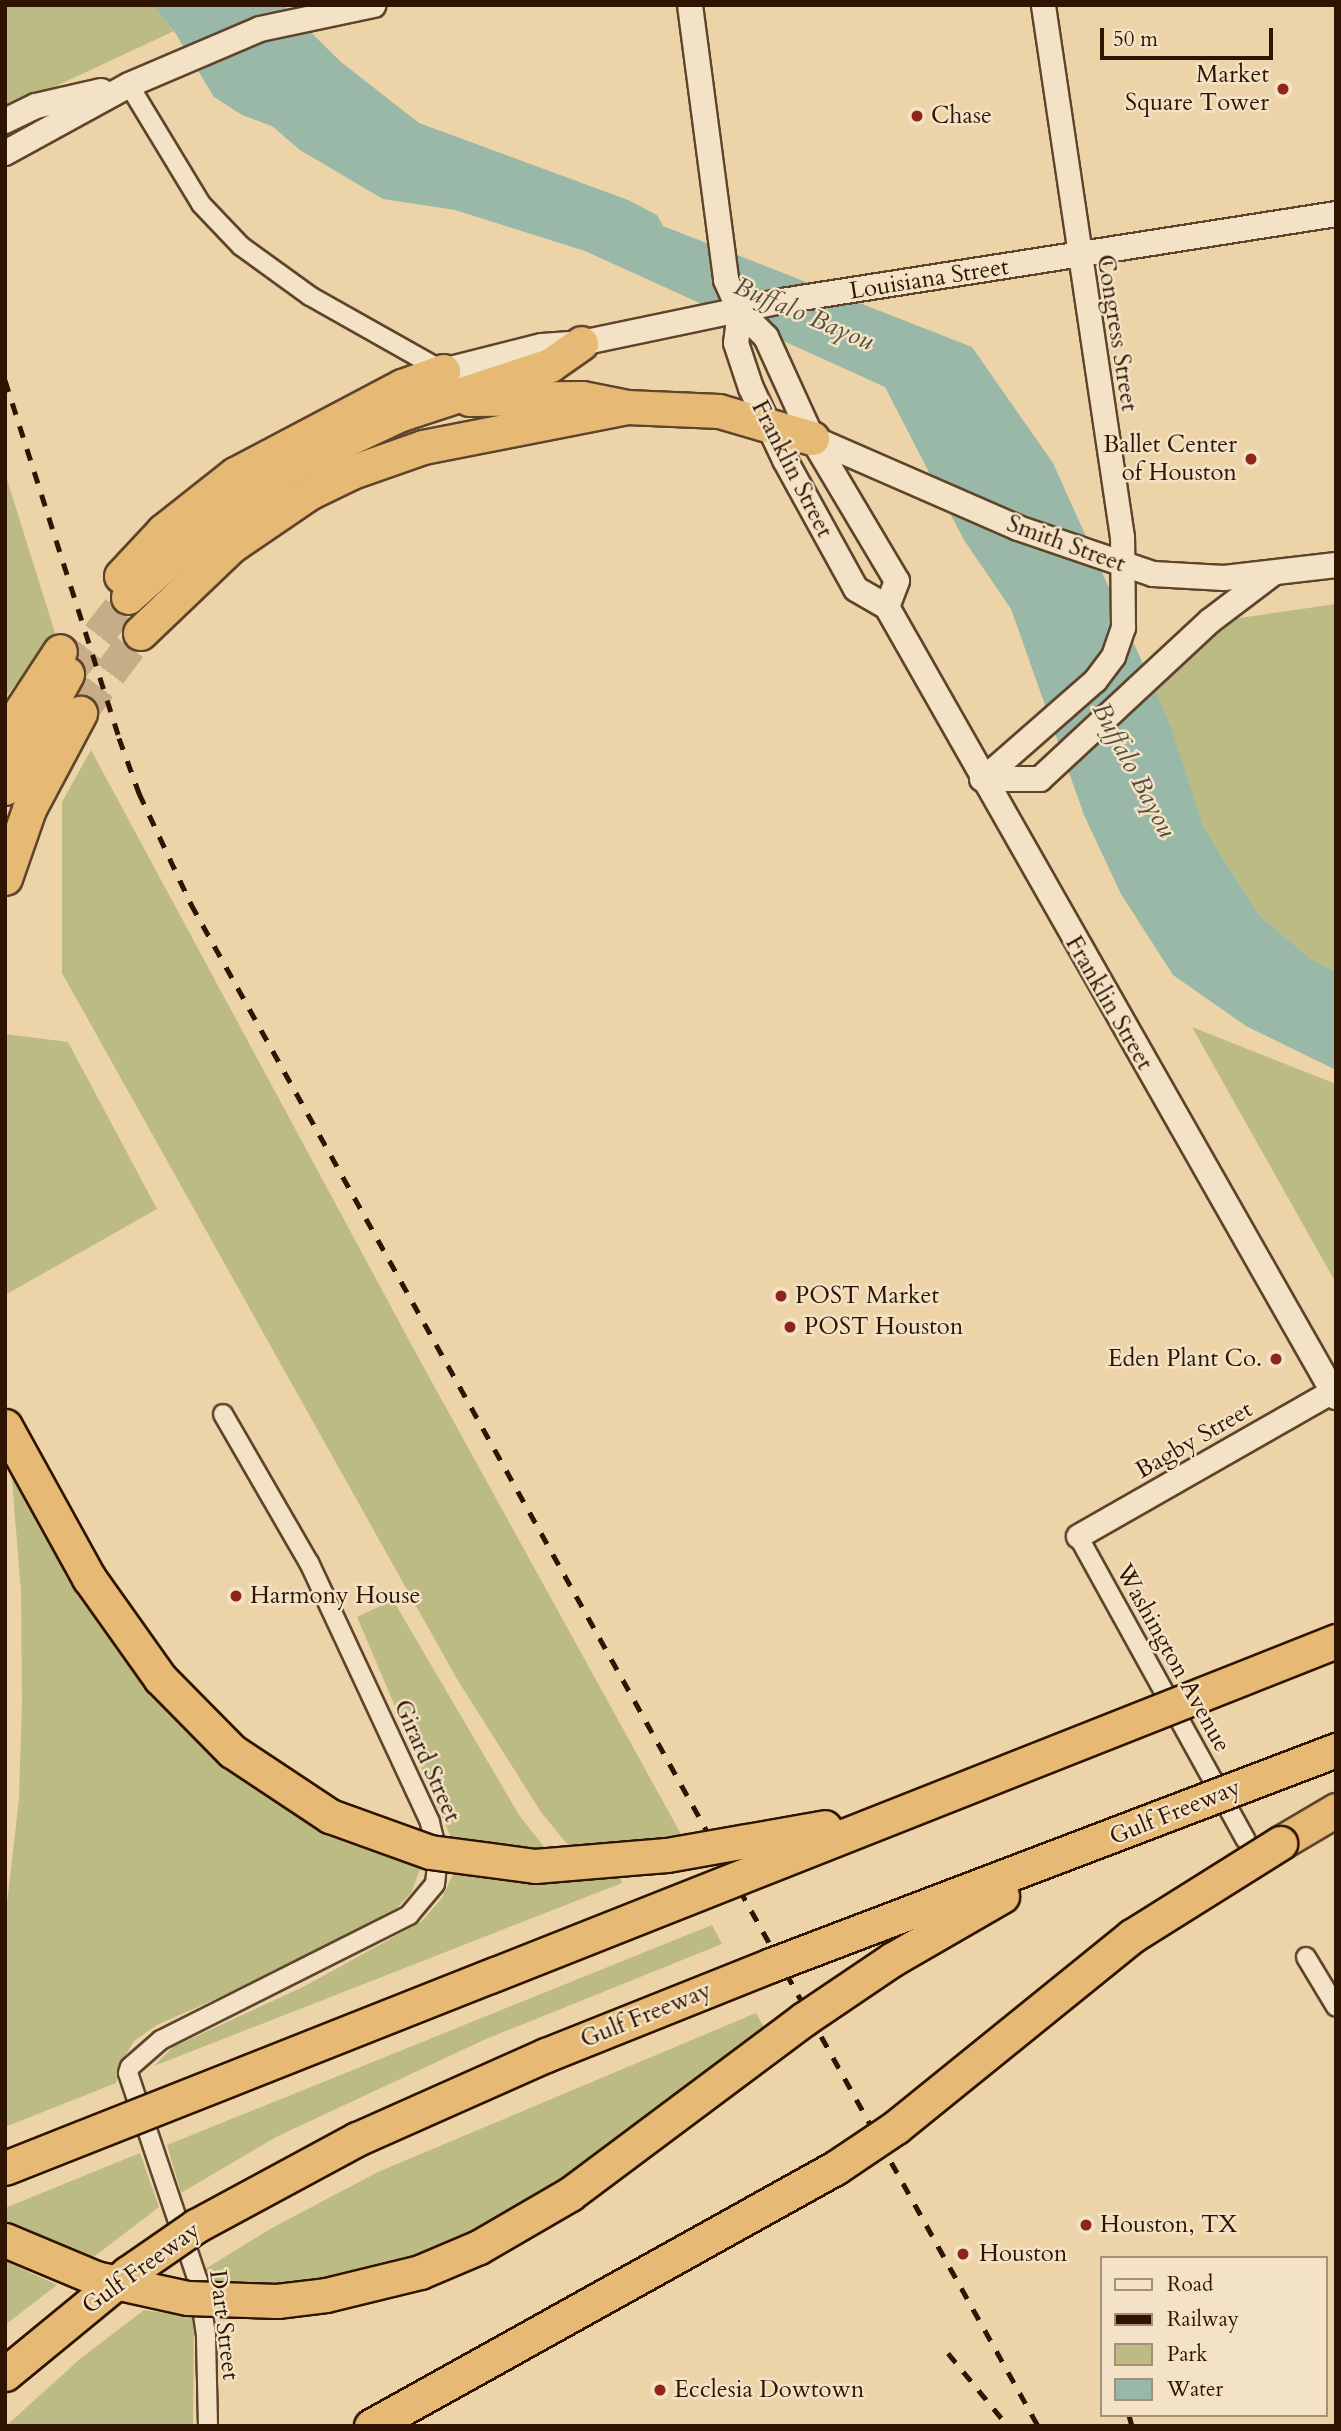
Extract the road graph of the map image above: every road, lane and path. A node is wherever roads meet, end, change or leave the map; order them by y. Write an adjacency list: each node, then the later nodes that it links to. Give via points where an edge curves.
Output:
1 (374, 5): 4 (main road)
2 (690, 5): 10 (main road, Franklin Street, via 724,271)
3 (1043, 5): 9 (street, Congress Street)
4 (337, 8): 5 (main road, via 260,29)
5 (129, 85): 6 (main road, via 36,106); 7 (main road); 12 (street, via 201,204 250,254)
6 (5, 121)
7 (5, 153)
8 (1336, 214): 9 (main road, Louisiana Street)
9 (1079, 255): 10 (main road, Louisiana Street); 17 (street, Congress Street)
10 (740, 311): 11 (main road, Louisiana Street); 14 (main road, Franklin Street, via 736,342); 15 (main road, Franklin Street, via 766,337)
11 (581, 343): 12 (highway, via 550,365 508,365)
12 (449, 385): 13 (highway, via 545,401 582,398); 19 (highway, via 402,386 235,474 163,531)
13 (618, 411): 14 (highway, via 719,411); 21 (highway, via 423,447 352,472 309,493 231,546)
14 (766, 422): 15 (highway); 20 (main road, Franklin Street, via 856,589)
15 (812, 438): 17 (main road, Smith Street, via 1018,528); 20 (main road, Franklin Street, via 897,582)
16 (1336, 565): 18 (main road, Smith Street)
17 (1123, 566): 18 (main road, Smith Street, via 1185,578); 24 (street, Congress Street, via 1123,627 1113,656 1095,680)
18 (1272, 574): 24 (main road, via 1210,621 1044,775)
19 (124, 587)
20 (887, 607): 24 (main road, Franklin Street)
21 (140, 633)
22 (80, 713): 26 (highway, via 29,810)
23 (5, 735): 25 (highway, via 64,663)
24 (982, 779): 27 (main road, Franklin Street)
25 (5, 788)
26 (5, 878)
27 (1335, 1392): 30 (street, Bagby Street)
28 (223, 1413): 39 (street, Girard Street, via 309,1563 430,1822 437,1871 435,1884 409,1915 151,2046)
29 (5, 1426): 34 (highway, bridge, via 82,1567 160,1678 232,1751 330,1816 430,1852 535,1866 667,1855)
30 (1078, 1536): 35 (street, Washington Avenue)
31 (1336, 1641): 34 (highway, bridge)
32 (1336, 1750): 36 (highway, Gulf Freeway, bridge)
33 (1334, 1810): 44 (highway, bridge, via 1122,1944 896,2127 835,2168)
34 (900, 1813): 40 (highway, bridge)
35 (1246, 1840)
36 (1082, 1849): 41 (highway, bridge, via 870,1974 570,2194 479,2247 420,2272 326,2295 277,2301 188,2298 96,2278); 42 (highway, Gulf Freeway, bridge, via 558,2050 357,2139 196,2226 128,2273)
37 (1306, 1957): 38 (street)
38 (1336, 2007)
39 (128, 2073): 43 (street, Dart Street, via 198,2281 206,2335)
40 (5, 2168)
41 (5, 2240)
42 (5, 2374)
43 (208, 2426)
44 (371, 2426)

